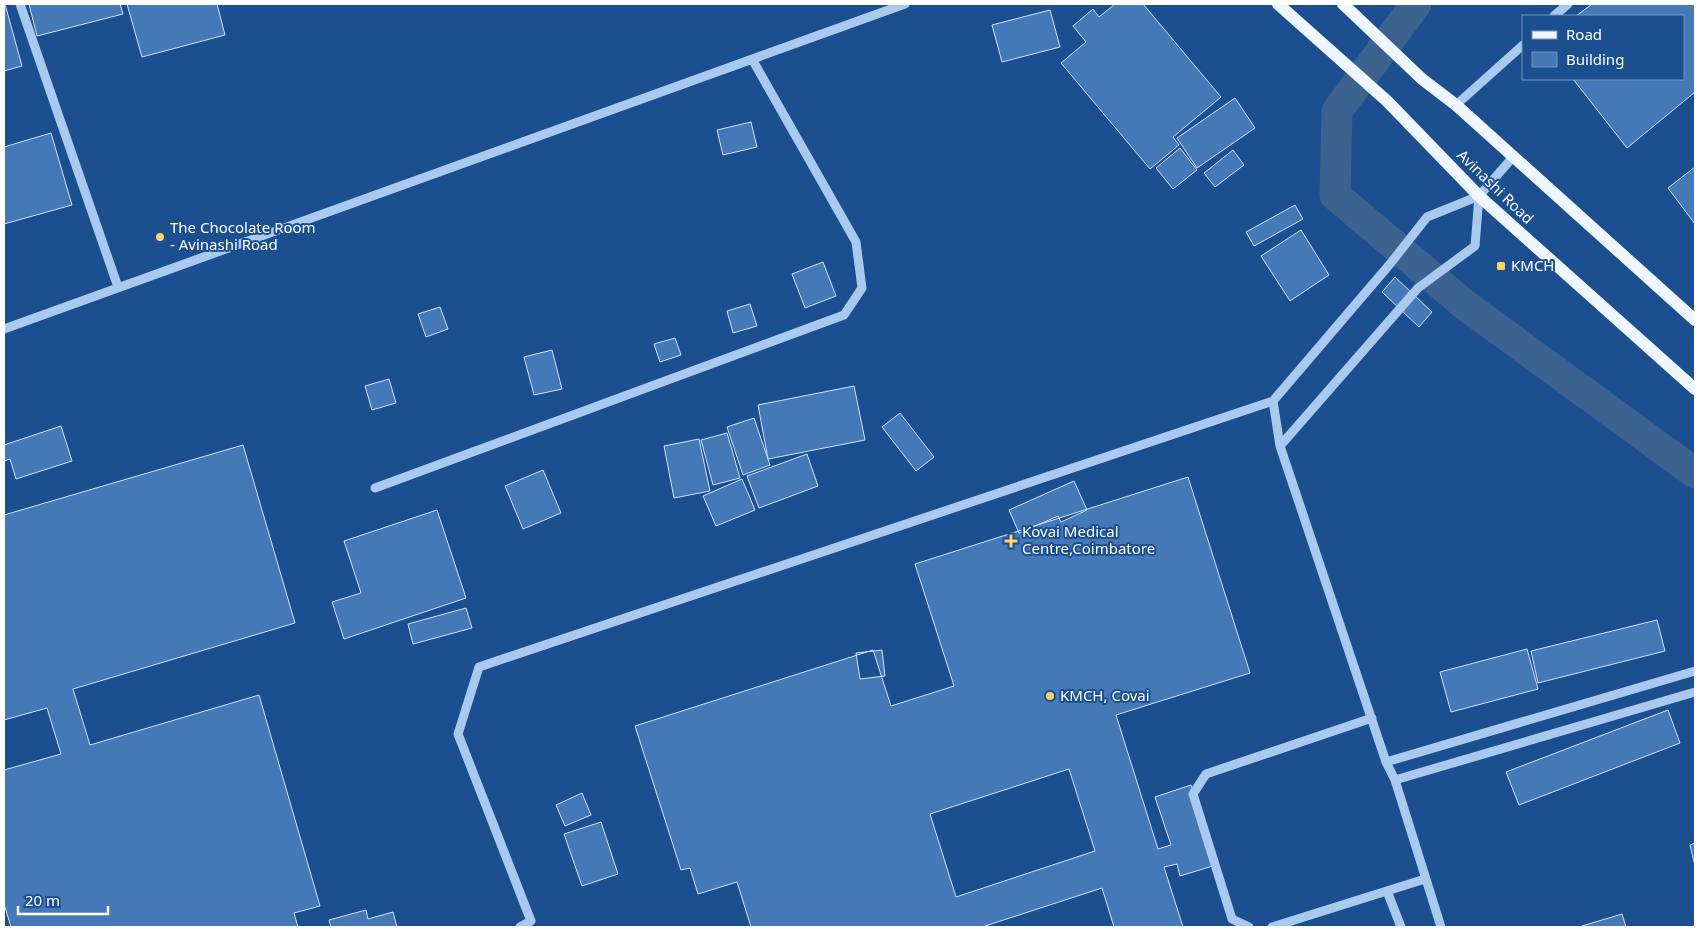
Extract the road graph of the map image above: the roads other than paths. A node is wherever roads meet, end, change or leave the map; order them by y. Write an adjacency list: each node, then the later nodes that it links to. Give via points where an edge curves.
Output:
1 (20, 4): 12 (street)
2 (905, 4): 8 (street)
3 (1278, 4): 11 (main road, Avinashi Road, via 1387,101)
4 (1343, 4): 9 (main road, via 1422,79)
5 (1568, 4): 6 (street)
6 (1555, 15)
7 (1522, 46): 9 (street)
8 (752, 59): 12 (street); 18 (street, via 856,242 862,288 844,315)
9 (1456, 105): 10 (main road)
10 (1513, 157): 11 (street); 13 (main road)
11 (1479, 196): 15 (main road, Avinashi Road); 16 (street, via 1427,217); 17 (street, via 1475,246 1418,288)
12 (118, 286): 14 (street)
13 (1695, 320)
14 (4, 329)
15 (1695, 389)
16 (1273, 402): 17 (street); 26 (street, via 479,667 458,734)
17 (1280, 446): 21 (street)
18 (375, 488)
19 (1695, 671): 22 (street)
20 (1695, 692): 23 (street)
21 (1372, 718): 22 (street); 28 (street, via 1206,774 1192,794 1232,919)
22 (1386, 762): 23 (street)
23 (1395, 780): 24 (street)
24 (1425, 880): 25 (street); 31 (street)
25 (1387, 891): 29 (street); 30 (street)
26 (532, 924): 27 (street)
27 (520, 927)
28 (1249, 927)
29 (1272, 927)
30 (1401, 927)
31 (1441, 927)

